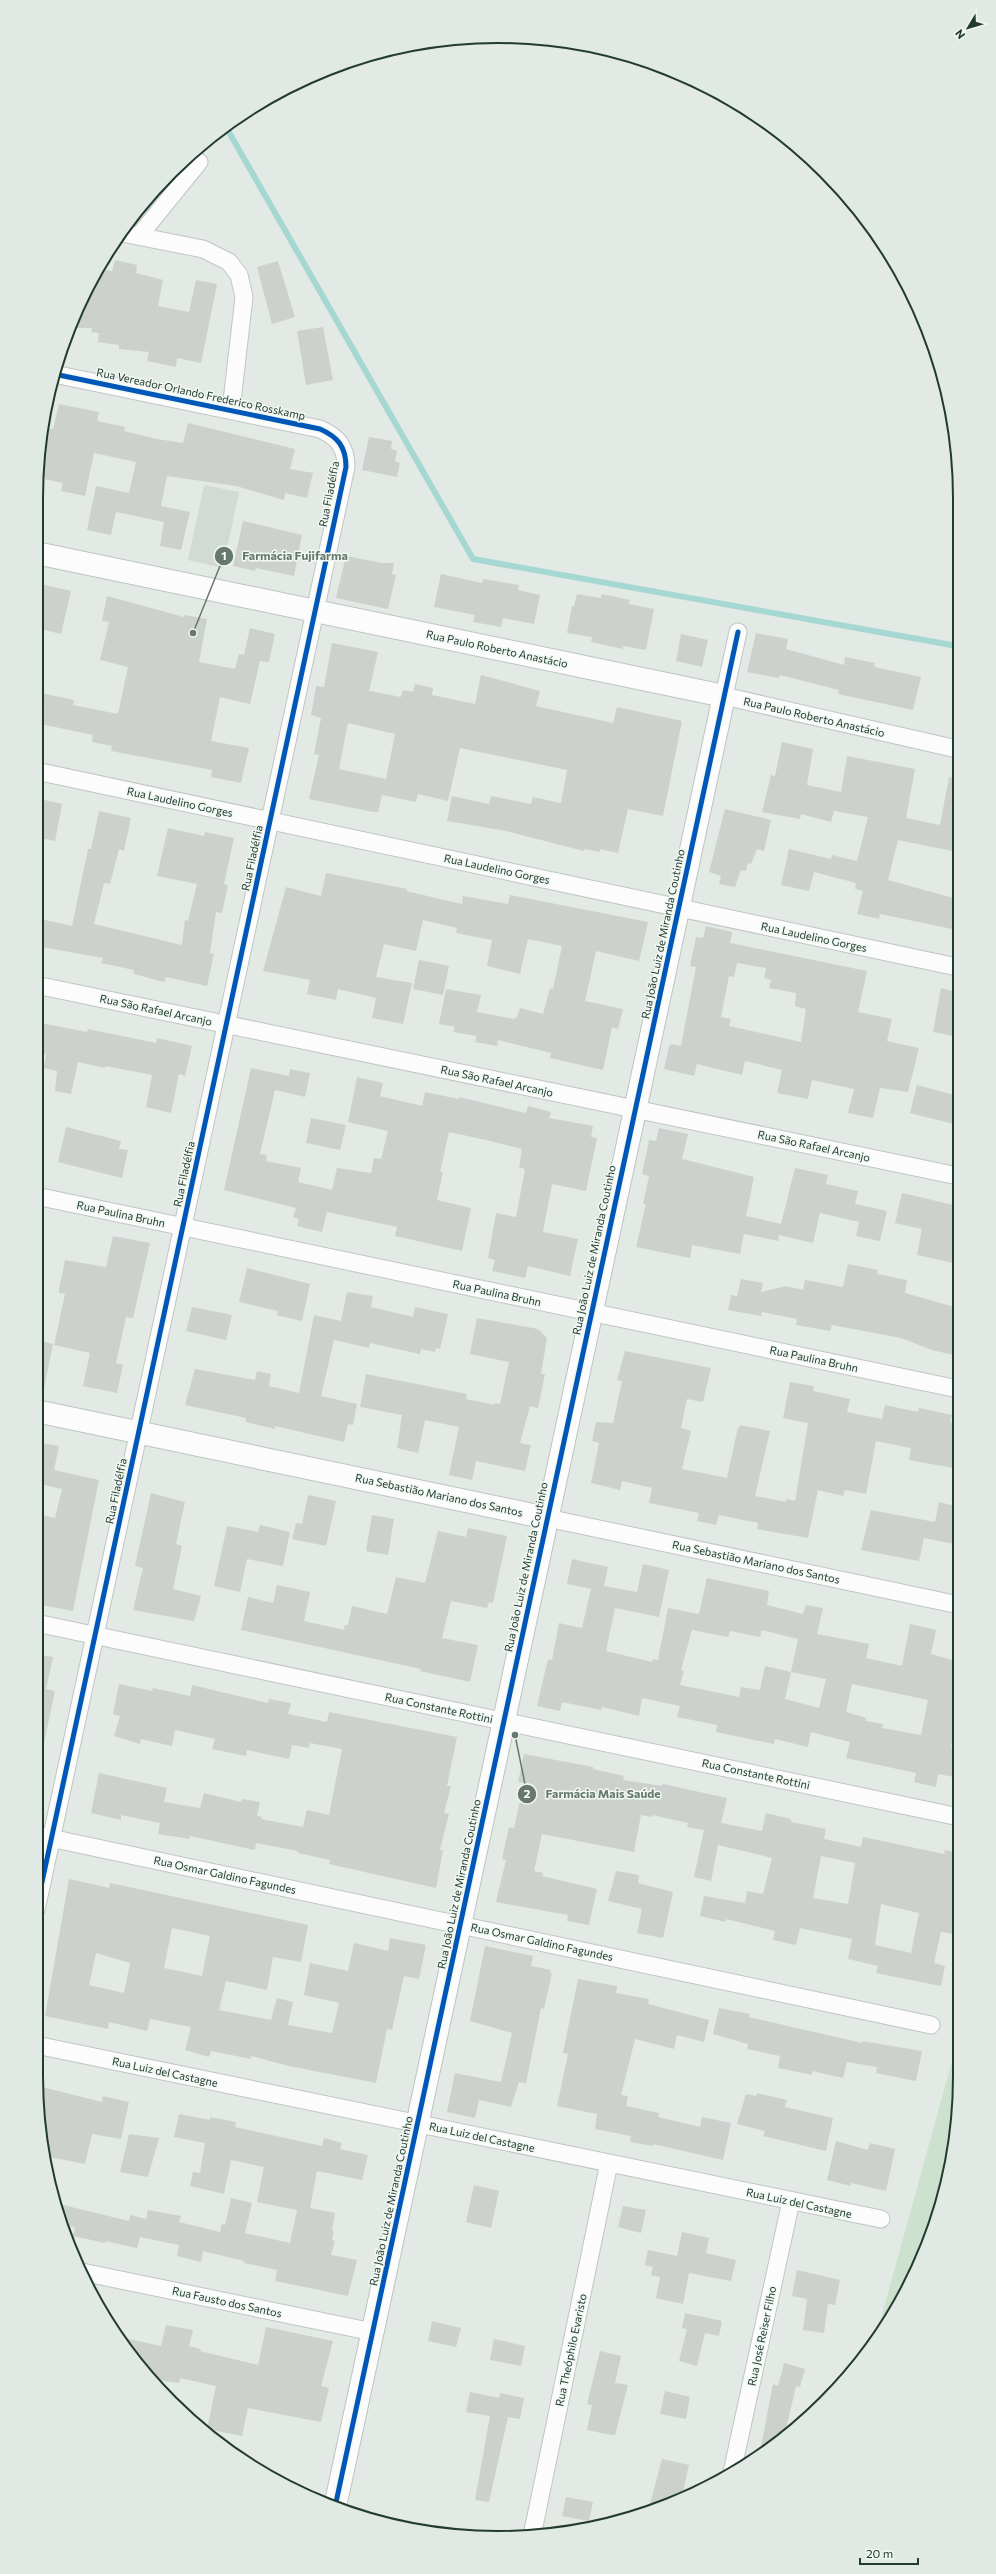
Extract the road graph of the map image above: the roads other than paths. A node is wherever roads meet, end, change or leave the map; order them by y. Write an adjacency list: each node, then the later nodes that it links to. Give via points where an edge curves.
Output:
1 (199, 162): 3 (street)
2 (128, 234): 3 (street)
3 (139, 236): 5 (street, via 217,254 229,262 239,275 244,297)
4 (60, 375): 5 (street, Rua Vereador Orlando Frederico Rosskamp)
5 (231, 410): 6 (street, Rua Vereador Orlando Frederico Rosskamp, via 320,429)
6 (341, 443): 8 (street, Rua Filadélfia, via 346,456 346,467)
7 (43, 554): 8 (street, Rua Paulo Roberto Anastácio)
8 (315, 611): 10 (street, Rua Paulo Roberto Anastácio); 13 (street, Rua Filadélfia)
9 (738, 632): 10 (street, Rua João Luiz de Miranda Coutinho)
10 (724, 696): 11 (street, Rua Paulo Roberto Anastácio); 14 (street, Rua João Luiz de Miranda Coutinho)
11 (953, 748)
12 (43, 772): 13 (street, Rua Laudelino Gorges)
13 (270, 821): 14 (street, Rua Laudelino Gorges); 17 (street, Rua Filadélfia)
14 (678, 908): 15 (street, Rua Laudelino Gorges); 18 (street, Rua João Luiz de Miranda Coutinho)
15 (953, 966)
16 (43, 987): 17 (street, Rua São Rafael Arcanjo)
17 (226, 1025): 18 (street, Rua São Rafael Arcanjo); 21 (street, Rua Filadélfia)
18 (635, 1109): 19 (street, Rua São Rafael Arcanjo); 22 (street, Rua João Luiz de Miranda Coutinho)
19 (953, 1175)
20 (43, 1197): 21 (street, Rua Paulina Bruhn)
21 (183, 1227): 22 (street, Rua Paulina Bruhn); 25 (street, Rua Filadélfia)
22 (592, 1312): 23 (street, Rua Paulina Bruhn); 26 (street, Rua João Luiz de Miranda Coutinho)
23 (953, 1388)
24 (43, 1412): 25 (street, Rua Sebastião Mariano dos Santos)
25 (139, 1432): 26 (street, Rua Sebastião Mariano dos Santos); 29 (street, Rua Filadélfia)
26 (547, 1518): 27 (street, Rua Sebastião Mariano dos Santos); 30 (street, Rua João Luiz de Miranda Coutinho)
27 (953, 1604)
28 (43, 1624): 29 (street, Rua Constante Rottini)
29 (95, 1635): 30 (street, Rua Constante Rottini); 32 (street, Rua Filadélfia)
30 (504, 1721): 31 (street, Rua Constante Rottini); 33 (street, Rua João Luiz de Miranda Coutinho)
31 (953, 1816)
32 (44, 1836): 33 (street, Rua Osmar Galdino Fagundes)
33 (460, 1925): 34 (street, Rua Osmar Galdino Fagundes); 36 (street, Rua João Luiz de Miranda Coutinho)
34 (931, 2025)
35 (43, 2046): 36 (street, Rua Luiz del Castagne)
36 (417, 2124): 37 (street, Rua Luiz del Castagne); 41 (street, Rua João Luiz de Miranda Coutinho)
37 (609, 2163): 38 (street, Rua Luiz del Castagne); 44 (street, Rua Theóphilo Evaristo)
38 (791, 2201): 39 (street, Rua Luiz del Castagne); 42 (street, Rua José Reiser Filho)
39 (881, 2219)
40 (88, 2273): 41 (street, Rua Fausto dos Santos)
41 (373, 2332): 43 (street, Rua João Luiz de Miranda Coutinho)
42 (733, 2465)
43 (336, 2501)
44 (533, 2529)

